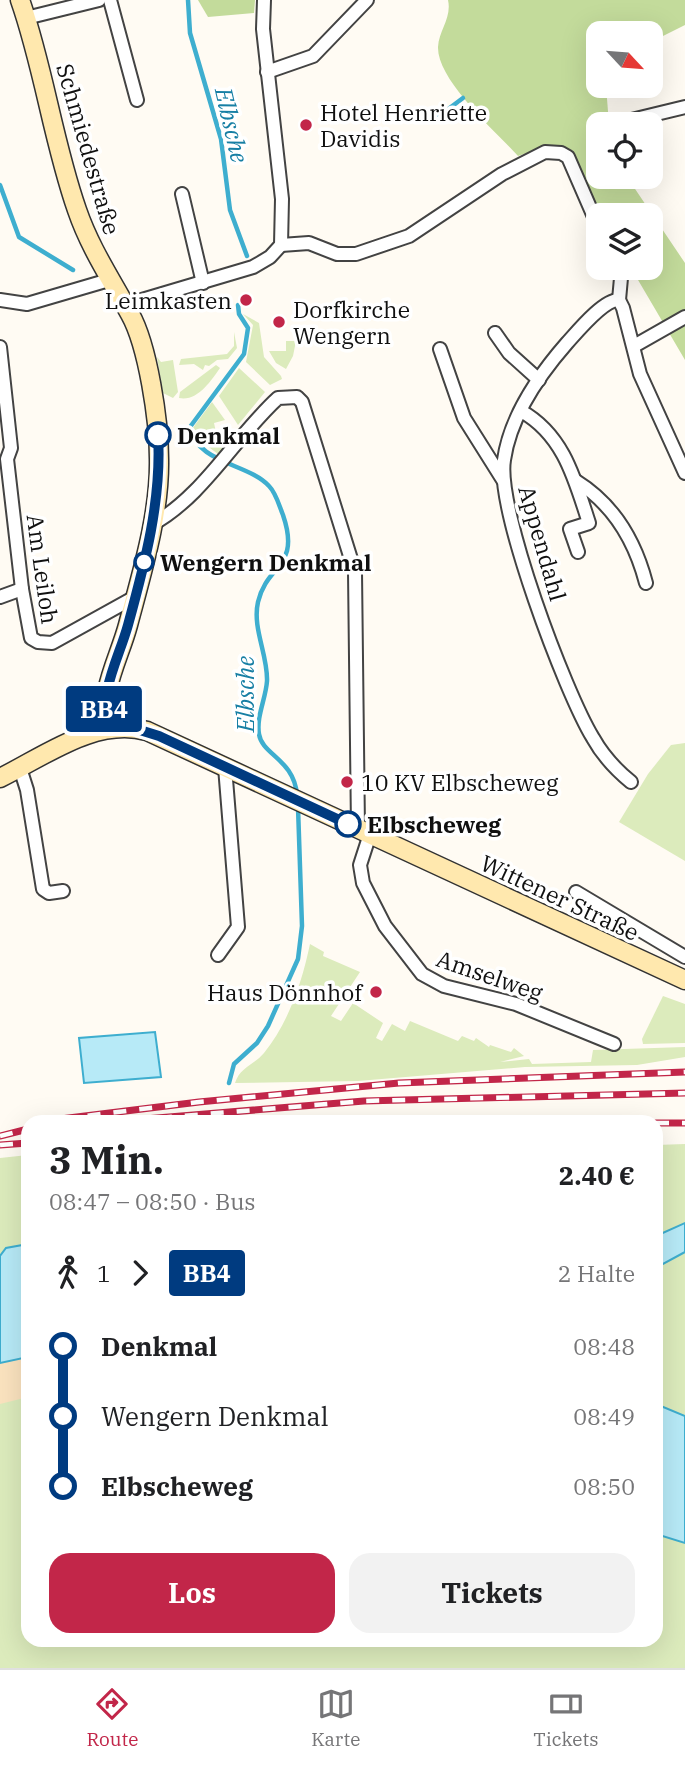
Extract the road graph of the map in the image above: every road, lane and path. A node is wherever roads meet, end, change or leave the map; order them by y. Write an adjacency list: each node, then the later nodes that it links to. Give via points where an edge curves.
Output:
1 (20, 0): 6 (main road, Schmiedestraße)
2 (99, 0): 6 (street)
3 (110, 0): 8 (street)
4 (264, 0): 7 (street)
5 (368, 0): 7 (street, via 313,56)
6 (26, 19): 14 (main road, Schmiedestraße, via 76,206)
7 (267, 72): 13 (street, via 282,199)
8 (137, 100)
9 (685, 107): 10 (street)
10 (663, 112)
11 (182, 194): 16 (street)
12 (588, 203): 13 (street, via 568,158 545,152 502,174 409,236 356,254 337,254 309,243)
13 (281, 245): 16 (street, via 263,262)
14 (109, 280): 17 (street, via 27,304); 19 (main road, Schmiedestraße)
15 (621, 280): 18 (street)
16 (203, 283): 19 (street)
17 (0, 300)
18 (619, 300): 22 (street); 25 (street, Appendahl, via 608,303 583,326)
19 (125, 305): 31 (main road, Schmiedestraße, via 140,338 158,435)
20 (685, 317): 22 (street)
21 (495, 333): 25 (street)
22 (634, 346): 28 (street, via 645,386)
23 (0, 347): 27 (street, Am Leiloh, via 11,448)
24 (440, 349): 29 (street, via 464,418)
25 (539, 380): 26 (street, Appendahl)
26 (522, 411): 29 (street, Appendahl, via 506,448); 30 (street, via 555,440)
27 (4, 458): 34 (street, Am Leiloh)
28 (685, 473)
29 (503, 481): 41 (street, Appendahl, via 534,594 570,691 599,748)
30 (576, 481): 32 (street, via 589,523 570,529); 33 (street, via 612,510 635,550)
31 (151, 525): 36 (main road, Schmiedestraße); 42 (street, via 166,517 278,398 297,397 302,402 355,572)
32 (578, 552)
33 (646, 583)
34 (22, 589): 35 (street); 36 (street, Am Leiloh, via 31,638 46,643)
35 (0, 597)
36 (135, 597): 37 (main road, Schmiedestraße, via 104,704)
37 (108, 728): 38 (main road, Wittener Straße, via 147,731); 39 (main road)
38 (225, 767): 42 (main road, Wittener Straße); 45 (street, via 238,928)
39 (20, 768): 40 (main road); 43 (street, via 43,889)
40 (0, 778)
41 (631, 782)
42 (364, 832): 47 (main road, Wittener Straße); 48 (street, Amselweg, via 363,883 385,926 422,974 444,986 516,1004)
43 (63, 891)
44 (576, 892): 46 (street)
45 (218, 955)
46 (685, 957)
47 (685, 980)
48 (614, 1044)

